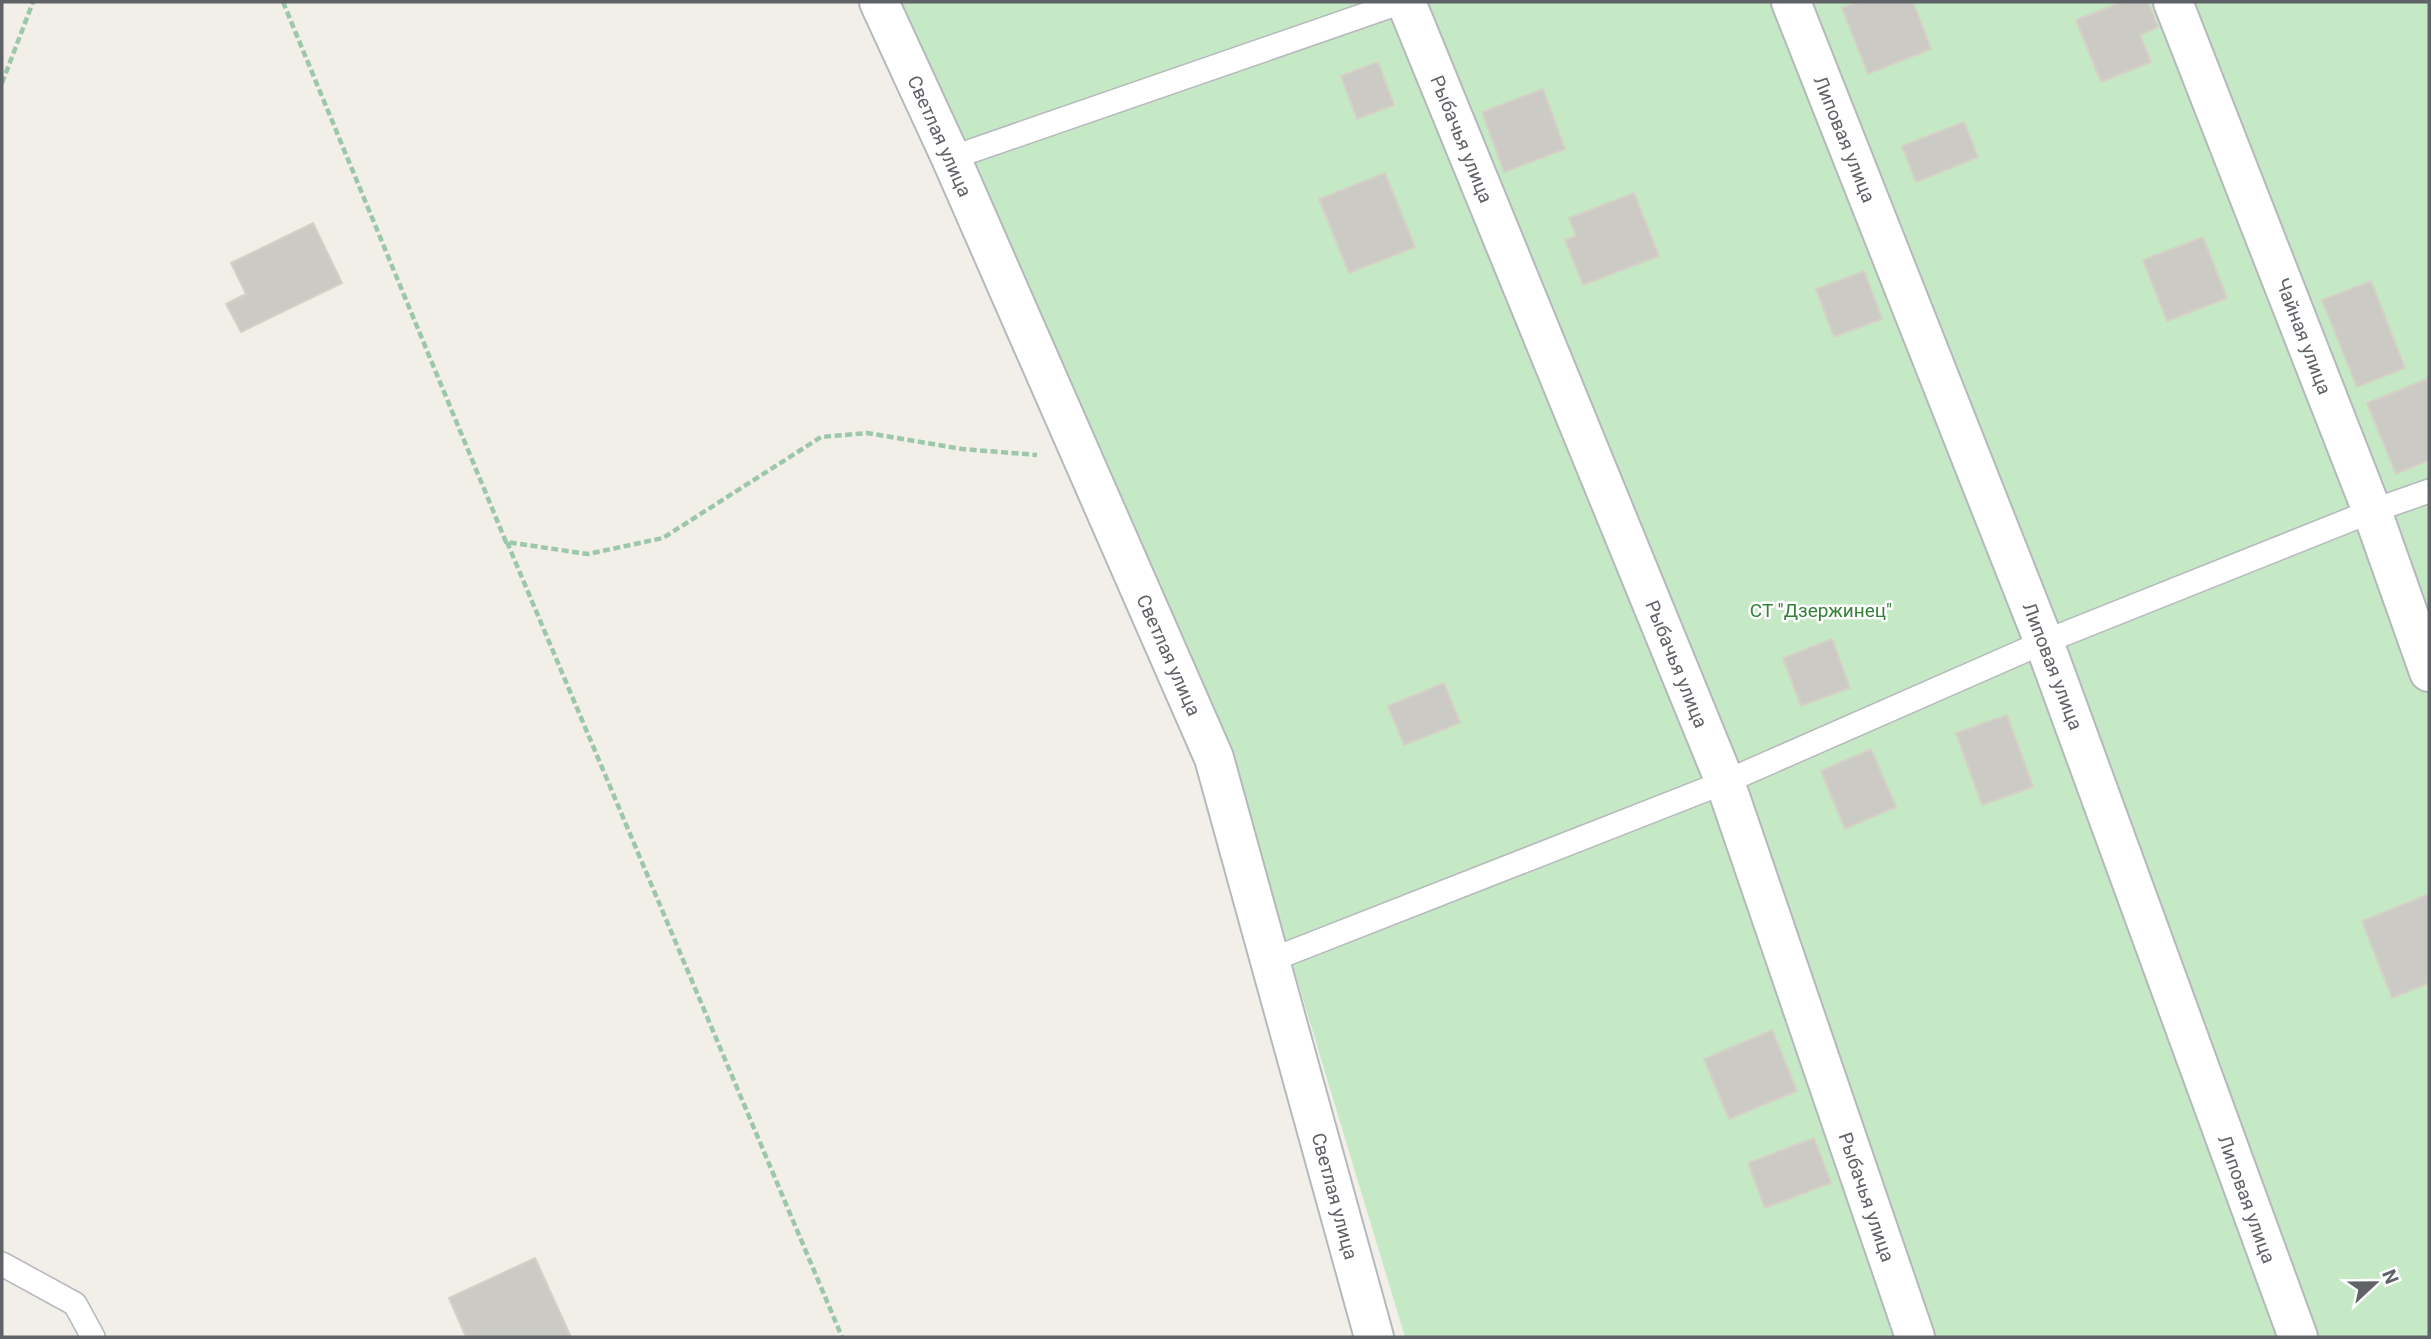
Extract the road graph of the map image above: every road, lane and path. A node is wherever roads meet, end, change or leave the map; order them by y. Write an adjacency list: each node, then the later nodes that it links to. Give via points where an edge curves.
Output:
1 (33, 2): 7 (path)
2 (283, 2): 12 (path)
3 (879, 2): 8 (street, Светлая улица)
4 (1404, 2): 8 (lane); 15 (street, Рыбачья улица)
5 (1791, 2): 13 (street, Липовая улица)
6 (2173, 2): 11 (street, Чайная улица)
7 (2, 83)
8 (951, 158): 9 (street, Светлая улица)
9 (1083, 459): 12 (path, via 962,449 867,433 821,437 663,538 588,554); 16 (street, Светлая улица, via 1214,758)
10 (2429, 491): 11 (lane)
11 (2372, 511): 13 (lane); 14 (street, Чайная улица)
12 (506, 542): 19 (path)
13 (2044, 642): 15 (lane); 22 (street, Липовая улица)
14 (2429, 672)
15 (1725, 782): 16 (lane); 21 (street, Рыбачья улица)
16 (1271, 960): 20 (street, Светлая улица)
17 (2, 1264): 18 (lane, via 75,1304)
18 (93, 1337)
19 (842, 1337)
20 (1374, 1337)
21 (1915, 1337)
22 (2298, 1337)

